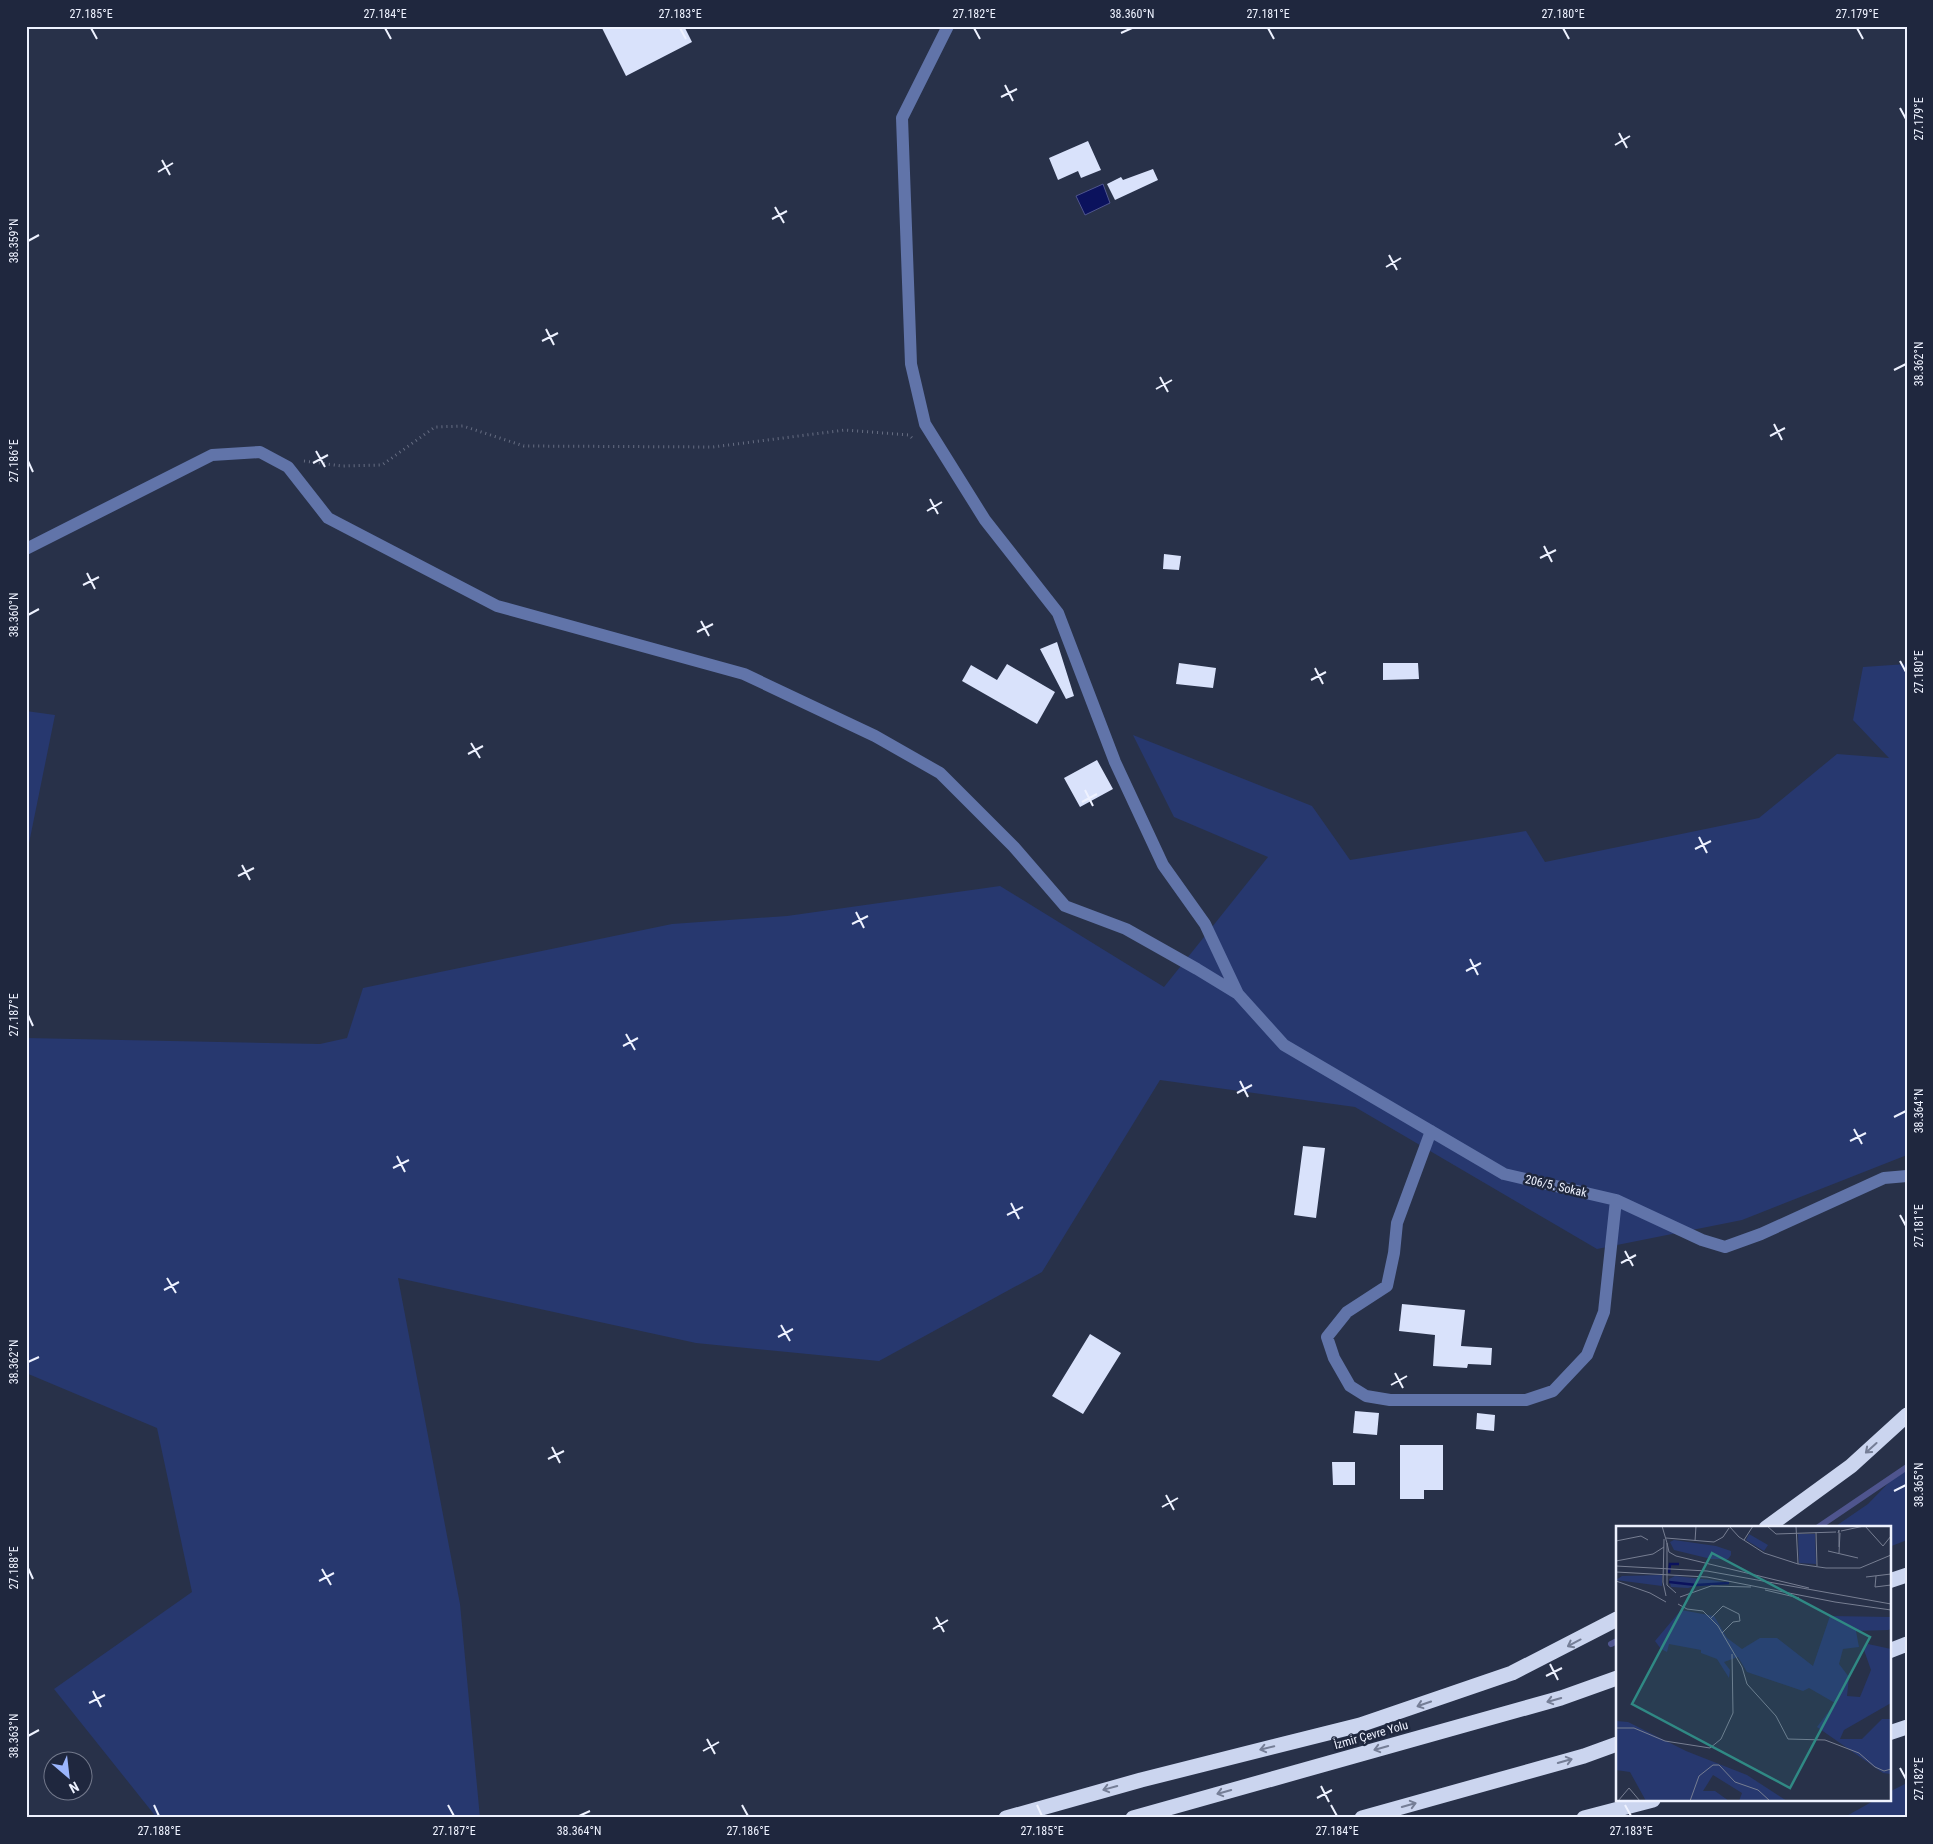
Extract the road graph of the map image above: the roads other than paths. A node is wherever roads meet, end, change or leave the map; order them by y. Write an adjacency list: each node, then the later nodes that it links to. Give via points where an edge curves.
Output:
1 (948, 26): 3 (street, via 902,118 911,364 925,424 986,520 1058,613 1115,762 1164,865 1205,924)
2 (26, 549): 3 (street, via 212,455 260,452 288,467 328,518 498,606 744,674 875,736 940,773 1014,847 1065,906 1126,929)
3 (1238, 994): 4 (street, 206/5. Sokak, via 1284,1045)
4 (1431, 1132): 6 (street, 206/5. Sokak, via 1504,1174); 6 (street, via 1397,1224 1387,1286 1348,1312 1327,1337 1334,1358 1350,1386 1366,1396 1390,1400 1526,1400 1553,1391 1587,1355 1604,1312)
5 (1907, 1176): 6 (street, 206/5. Sokak, via 1884,1178 1725,1248)
6 (1616, 1200)
7 (1907, 1415): 8 (highway, one-way to 8, via 1852,1466)
8 (1769, 1526)
9 (1907, 1574): 10 (highway)
10 (1890, 1581)
11 (1616, 1621): 19 (highway, one-way to 19, via 1512,1673 1360,1725)
12 (1907, 1644): 13 (highway)
13 (1890, 1651)
14 (1616, 1678): 20 (highway, İzmir Çevre Yolu, one-way to 20, via 1561,1698)
15 (1907, 1727): 16 (highway)
16 (1890, 1733)
17 (1616, 1744): 21 (highway, one-way to 17)
18 (1644, 1802): 22 (highway)
19 (1006, 1818)
20 (1133, 1818)
21 (1362, 1818)
22 (1584, 1818)

